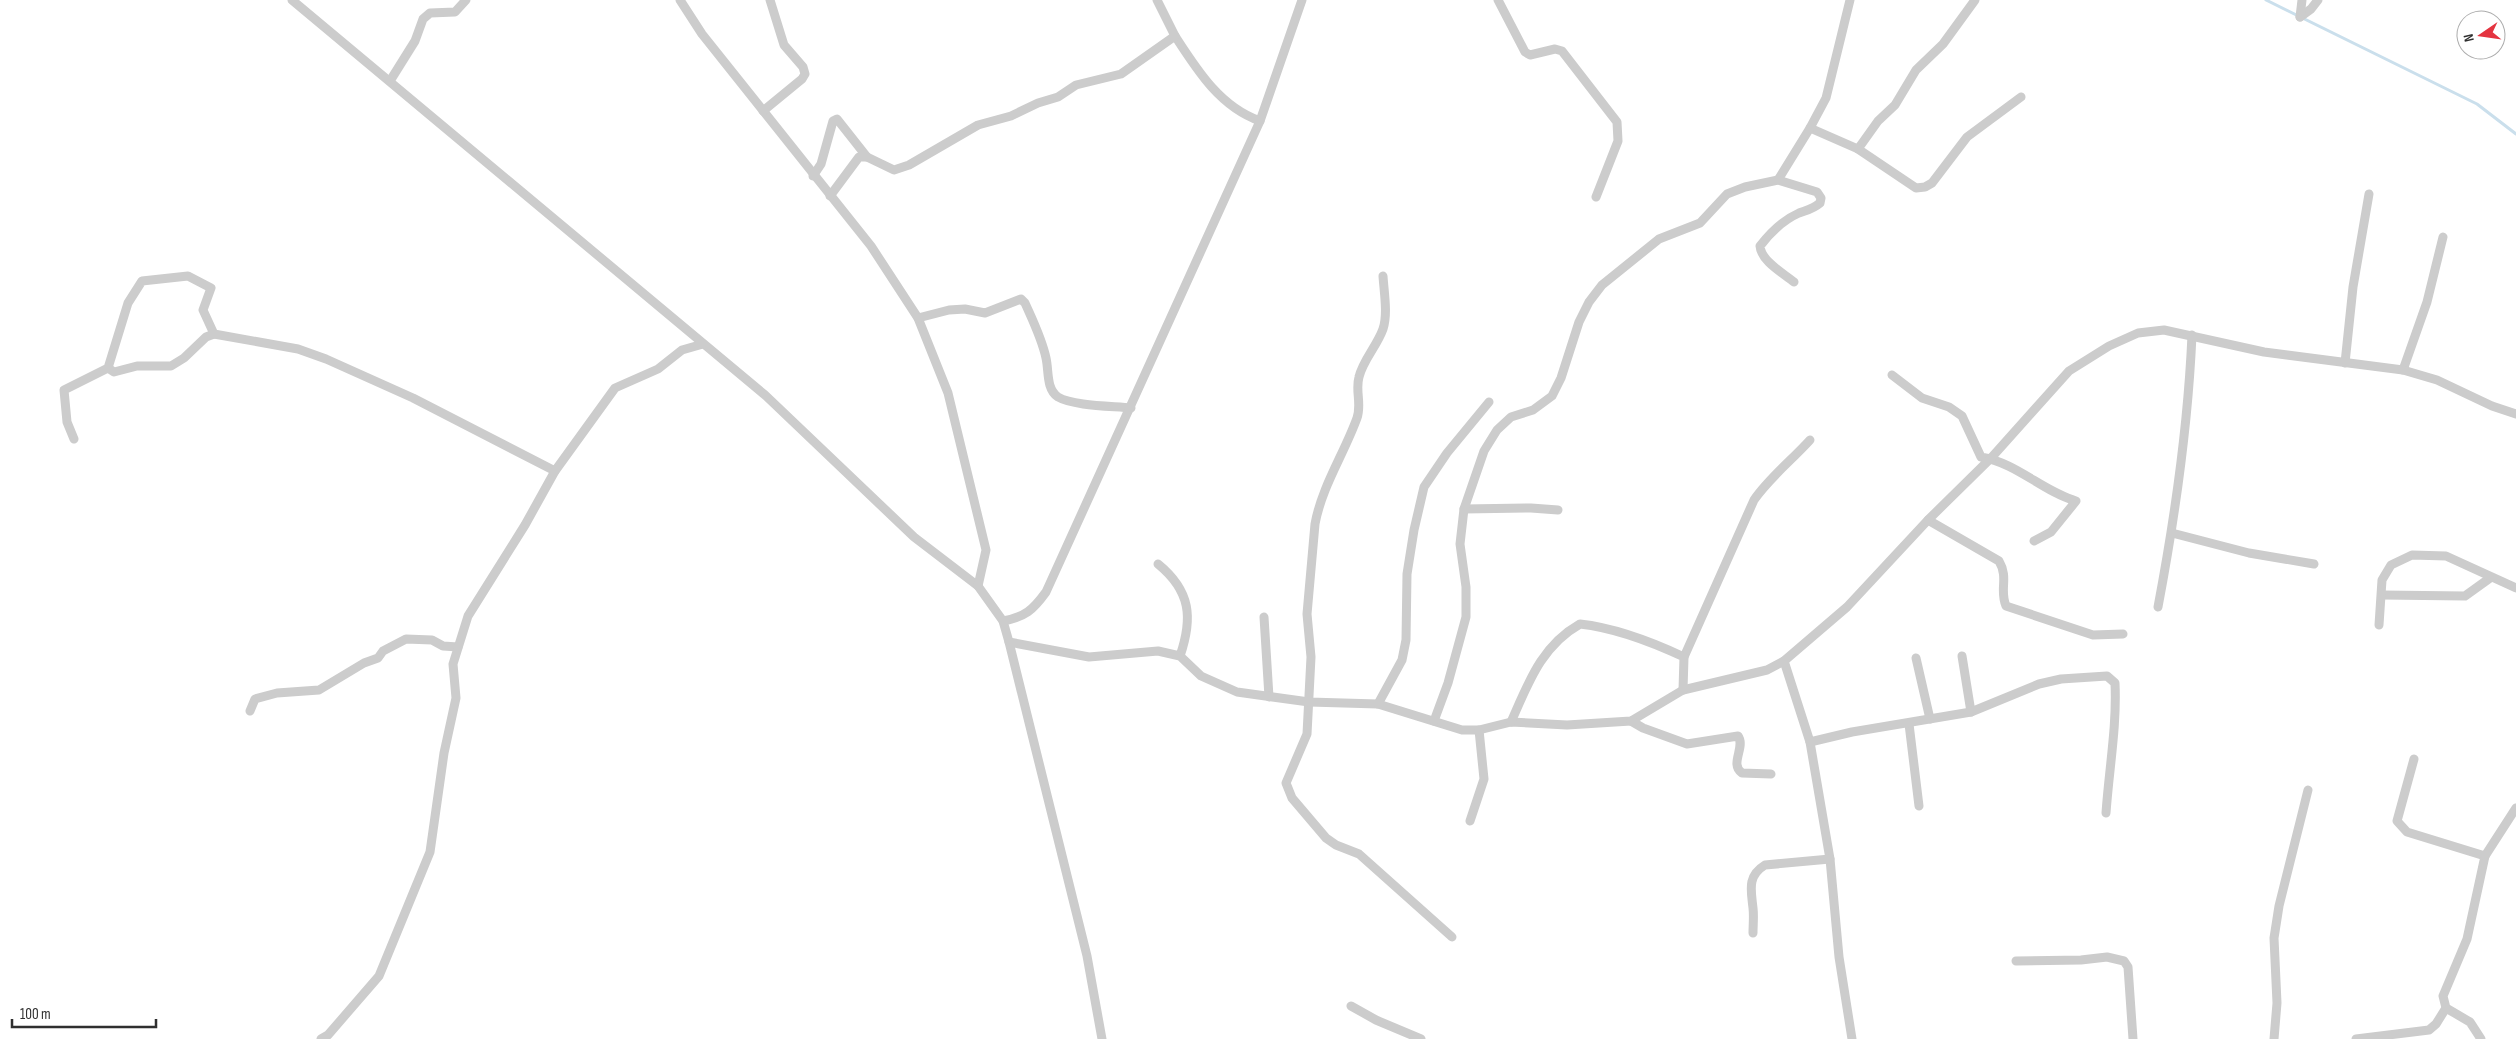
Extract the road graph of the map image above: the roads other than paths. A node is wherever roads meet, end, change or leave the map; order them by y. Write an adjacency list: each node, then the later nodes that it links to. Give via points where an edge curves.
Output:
1 (292, 0): 13 (street)
2 (466, 0): 13 (street, via 455,12 430,13 424,19 415,42)
3 (680, 0): 15 (street, via 702,34)
4 (770, 0): 15 (street, via 784,45 805,74)
5 (1157, 0): 12 (street)
6 (1302, 0): 16 (street)
7 (1498, 0): 24 (street, via 1525,52 1530,55 1555,49 1562,51 1615,118 1618,141)
8 (1850, 0): 17 (street, via 1826,98)
9 (1975, 0): 18 (street, via 1943,44 1916,70 1894,105)
10 (2302, 0): 11 (street, via 2300,17)
11 (2318, 0)
12 (1175, 36): 16 (street, via 1204,80 1246,116); 19 (street, via 1121,74 1076,85 1058,97 978,125 909,165 894,170)
13 (390, 81): 31 (street)
14 (2021, 97): 18 (street, via 1966,137 1932,183 1925,187 1916,188)
15 (762, 111): 20 (street)
16 (1260, 120): 37 (street)
17 (1810, 128): 18 (street); 21 (street)
18 (1858, 149)
19 (866, 157): 20 (street, via 837,119 833,121 821,164); 23 (street, via 854,161)
20 (813, 176): 23 (street)
21 (1778, 180): 27 (street, via 1817,192 1821,198 1814,208 1798,214 1771,232 1760,246 1761,253); 43 (street, via 1745,186 1728,194 1700,223 1659,239 1602,286 1579,322 1552,396 1533,410 1511,416 1497,430 1484,450)
22 (2369, 194): 32 (street, via 2353,287)
23 (830, 196): 28 (street, via 871,246)
24 (1596, 197)
25 (2443, 236): 34 (street, via 2427,302)
26 (1383, 276): 68 (street, via 1383,329 1359,376 1357,418 1338,458 1315,524 1307,614 1311,657)
27 (1794, 282)
28 (918, 318): 37 (street, via 950,310 985,313 1021,299 1046,357 1053,393 1072,401); 51 (street, via 948,393 986,550)
29 (214, 334): 33 (street, via 171,366 137,366 114,372); 33 (street, via 204,310 211,288 188,276 142,281 128,303); 42 (street, via 298,349 326,359 413,398)
30 (2192, 335): 32 (street, via 2264,352); 41 (street, via 2164,330 2138,333 2109,346 2069,371); 46 (street, via 2190,391)
31 (703, 344): 42 (street, via 682,350 658,369 615,388); 51 (street, via 765,395 914,537)
32 (2345, 363): 34 (street)
33 (108, 368): 39 (street, via 64,390 67,422)
34 (2403, 370): 38 (street, via 2437,380)
35 (1892, 374): 41 (street, via 1922,398 1949,407 1962,416 1981,457)
36 (1489, 402): 69 (street, via 1424,487 1407,574 1406,640 1402,660)
37 (1131, 408): 56 (street, via 1046,592 1034,608 1017,618)
38 (2516, 414)
39 (74, 439)
40 (1810, 440): 63 (street, via 1754,500)
41 (1990, 458): 45 (street); 47 (street, via 2028,476 2059,496 2076,501 2051,532)
42 (555, 471): 60 (street, via 468,616)
43 (1464, 510): 44 (street); 74 (street, via 1460,544 1466,617)
44 (1558, 510)
45 (1928, 520): 58 (street, via 1999,560 2005,571 2006,606 2093,635); 65 (street, via 1847,607)
46 (2172, 534): 49 (street, via 2249,553); 54 (street)
47 (2034, 541)
48 (1158, 564): 61 (street, via 1174,577 1185,600 1188,621)
49 (2314, 564)
50 (2490, 578): 52 (street); 53 (street, via 2465,596); 53 (street, via 2446,556 2412,555 2390,565 2382,580)
51 (978, 586): 56 (street)
52 (2516, 588)
53 (2382, 595): 57 (street)
54 (2158, 607)
55 (1264, 617): 67 (street)
56 (1003, 621): 59 (street)
57 (2379, 625)
58 (2123, 634)
59 (1009, 642): 61 (street, via 1089,657 1158,651); 94 (street, via 1087,956)
60 (458, 647): 70 (street, via 443,646 432,640 406,639 324,688 255,699); 93 (street, via 453,664 456,698 444,753 430,852 378,976)
61 (1180, 656): 67 (street, via 1200,676 1237,692)
62 (1962, 656): 71 (street)
63 (1684, 657): 66 (street); 75 (street, via 1627,635 1580,624 1567,631 1536,666)
64 (1916, 658): 73 (street)
65 (1784, 661): 66 (street, via 1767,670); 78 (street)
66 (1683, 690): 72 (street)
67 (1270, 697): 68 (street)
68 (1309, 702): 69 (street); 89 (street, via 1306,741 1286,783 1292,798 1326,838 1358,854)
69 (1378, 704): 74 (street)
70 (250, 711)
71 (1971, 712): 73 (street); 84 (street, via 2039,684 2070,678 2112,678 2116,683 2116,733 2109,762)
72 (1631, 720): 75 (street, via 1567,725); 80 (street, via 1643,728 1687,744 1738,736 1741,743 1738,770)
73 (1930, 720): 76 (street)
74 (1434, 721): 77 (street, via 1462,730)
75 (1511, 722): 77 (street)
76 (1909, 724): 78 (street); 82 (street)
77 (1479, 730): 85 (street, via 1484,779)
78 (1810, 742): 87 (street)
79 (2414, 759): 86 (street, via 2397,821 2408,832)
80 (1771, 774)
81 (2308, 790): 98 (street, via 2274,938 2277,1003)
82 (1919, 806)
83 (2516, 808): 86 (street)
84 (2106, 813)
85 (1470, 821)
86 (2485, 856): 92 (street, via 2467,939 2443,996)
87 (1830, 859): 88 (street, via 1765,865 1756,871 1750,890 1754,911); 96 (street, via 1839,957)
88 (1753, 933)
89 (1452, 937)
90 (2016, 961): 97 (street, via 2107,957 2124,961 2128,967)
91 (1352, 1006): 95 (street)
92 (2446, 1008): 99 (street, via 2429,1030); 100 (street, via 2470,1022)
93 (325, 1038)
94 (1102, 1039)
95 (1421, 1039)
96 (1852, 1039)
97 (2133, 1039)
98 (2274, 1039)
99 (2356, 1039)
100 (2481, 1039)

